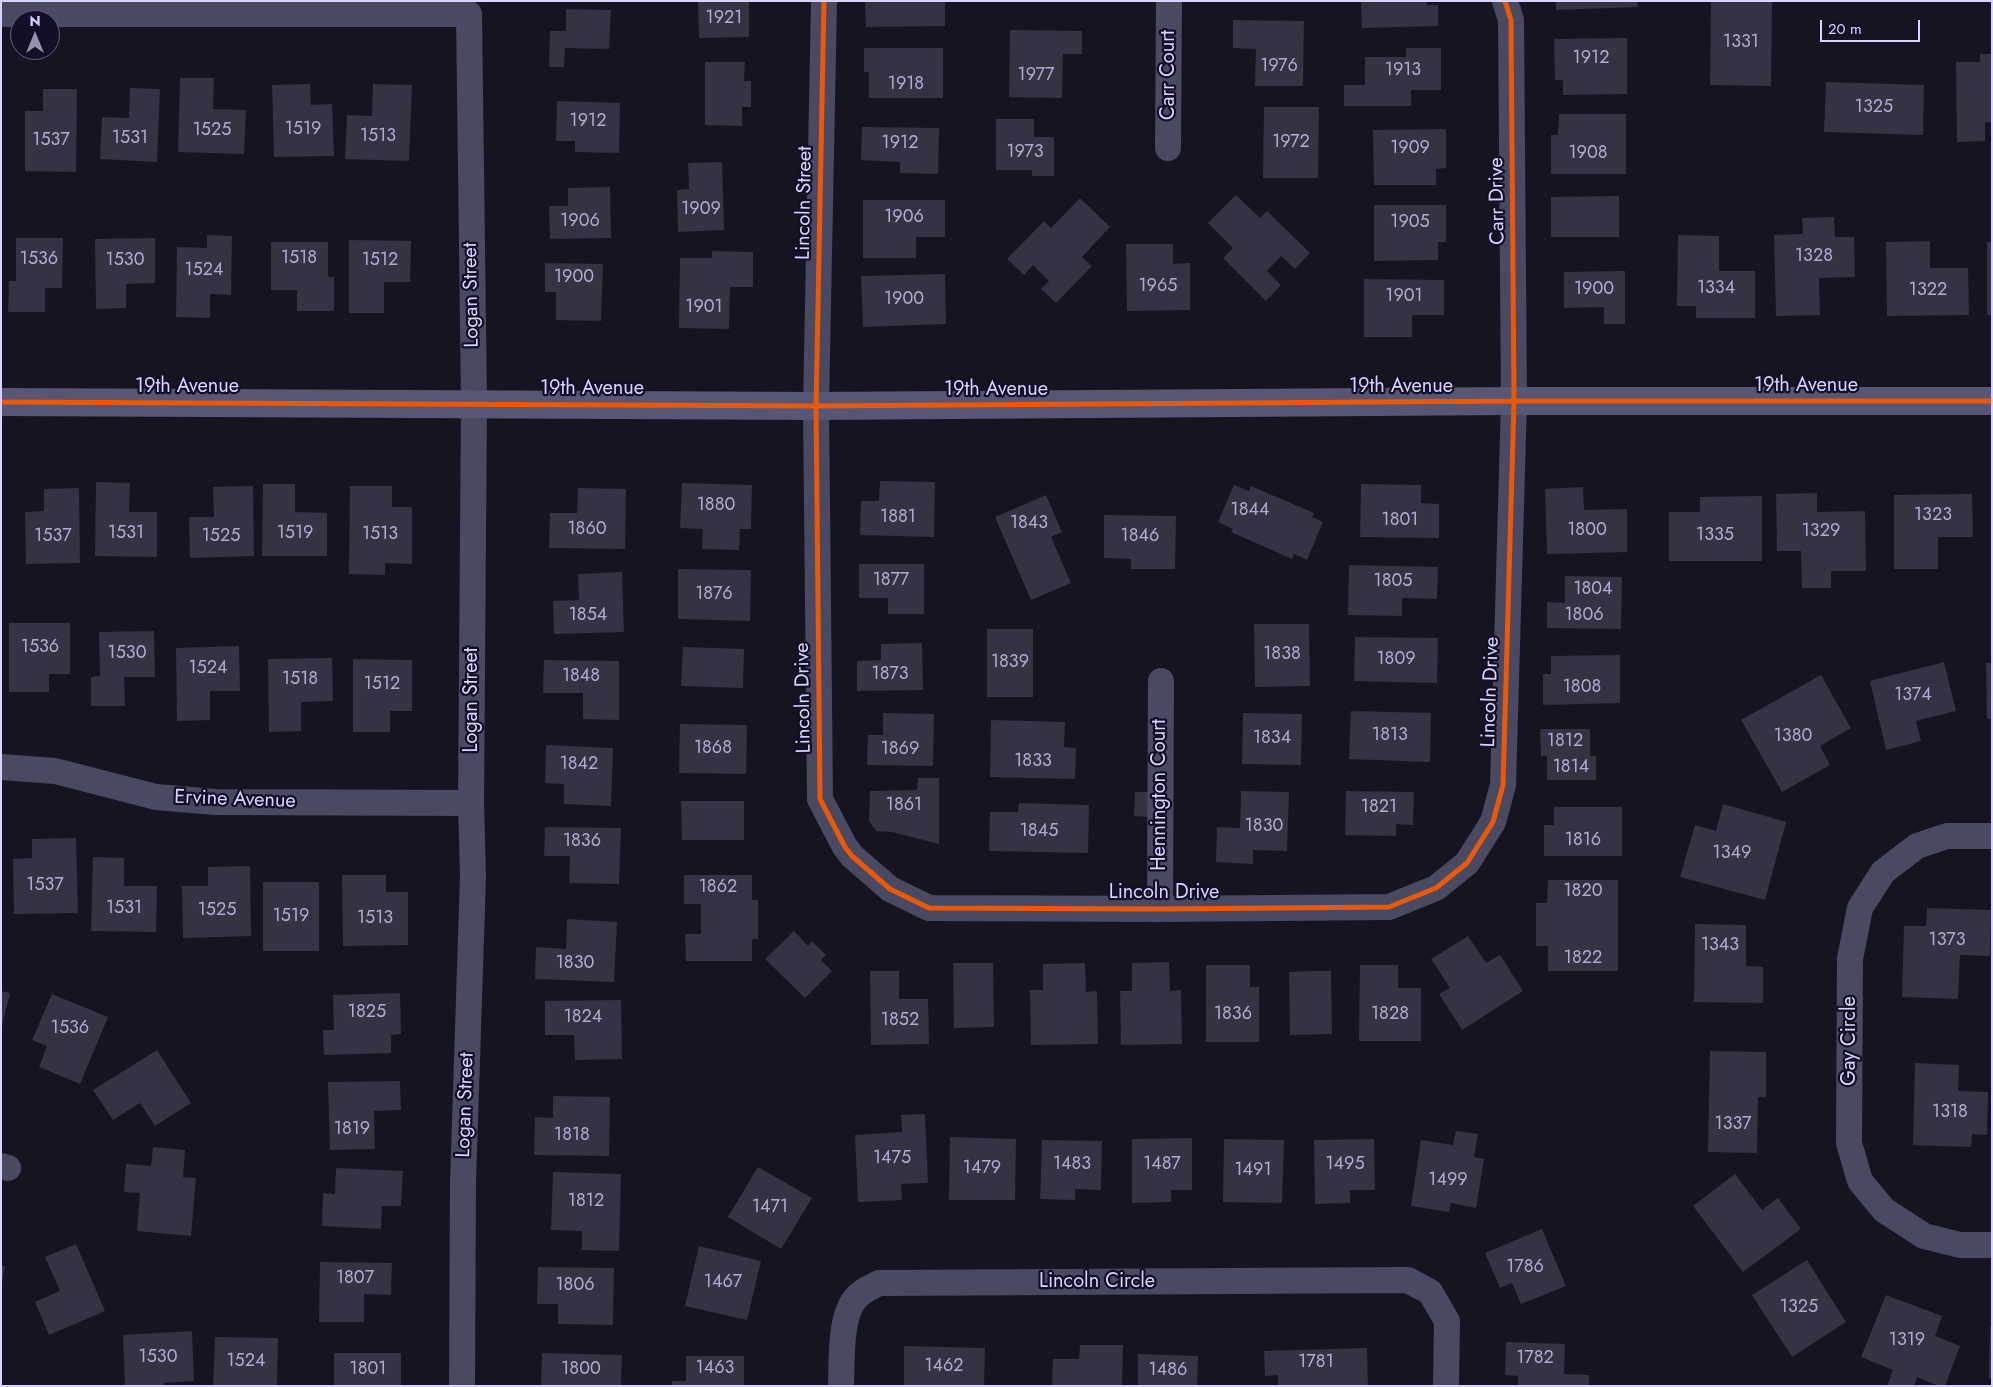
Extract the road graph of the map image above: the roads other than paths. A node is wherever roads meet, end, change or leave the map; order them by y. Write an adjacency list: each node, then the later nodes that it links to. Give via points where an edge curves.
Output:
1 (824, 1): 10 (street, Lincoln Street)
2 (1169, 1): 5 (street, Carr Court)
3 (1505, 1): 6 (street, Carr Drive, via 1511,20)
4 (1, 14): 9 (street, Logan Street, via 469,14)
5 (1168, 148)
6 (1514, 401): 7 (street, 19th Avenue); 10 (street, 19th Avenue); 15 (street, Lincoln Drive, via 1503,785 1493,822 1466,863 1436,888 1389,907)
7 (1992, 401)
8 (1, 402): 9 (street, 19th Avenue)
9 (474, 404): 10 (street, 19th Avenue); 13 (street, Logan Street)
10 (816, 406): 15 (street, Lincoln Drive, via 820,800 845,848 890,890 929,908)
11 (1161, 681): 15 (street, Hennington Court)
12 (1, 767): 13 (street, Ervine Avenue, via 55,771 156,797 215,802)
13 (471, 803): 17 (street, Logan Street, via 473,876 463,1182)
14 (1992, 836): 16 (street, Gay Circle, via 1947,836 1917,846 1883,872 1860,908 1850,958 1849,1143 1860,1180 1884,1210 1924,1236 1960,1245)
15 (1160, 909)
16 (1992, 1245)
17 (462, 1386)
18 (842, 1386): 19 (street, Lincoln Circle, via 844,1326 852,1303 858,1295 879,1283 1408,1280 1430,1292 1448,1321)
19 (1446, 1386)

